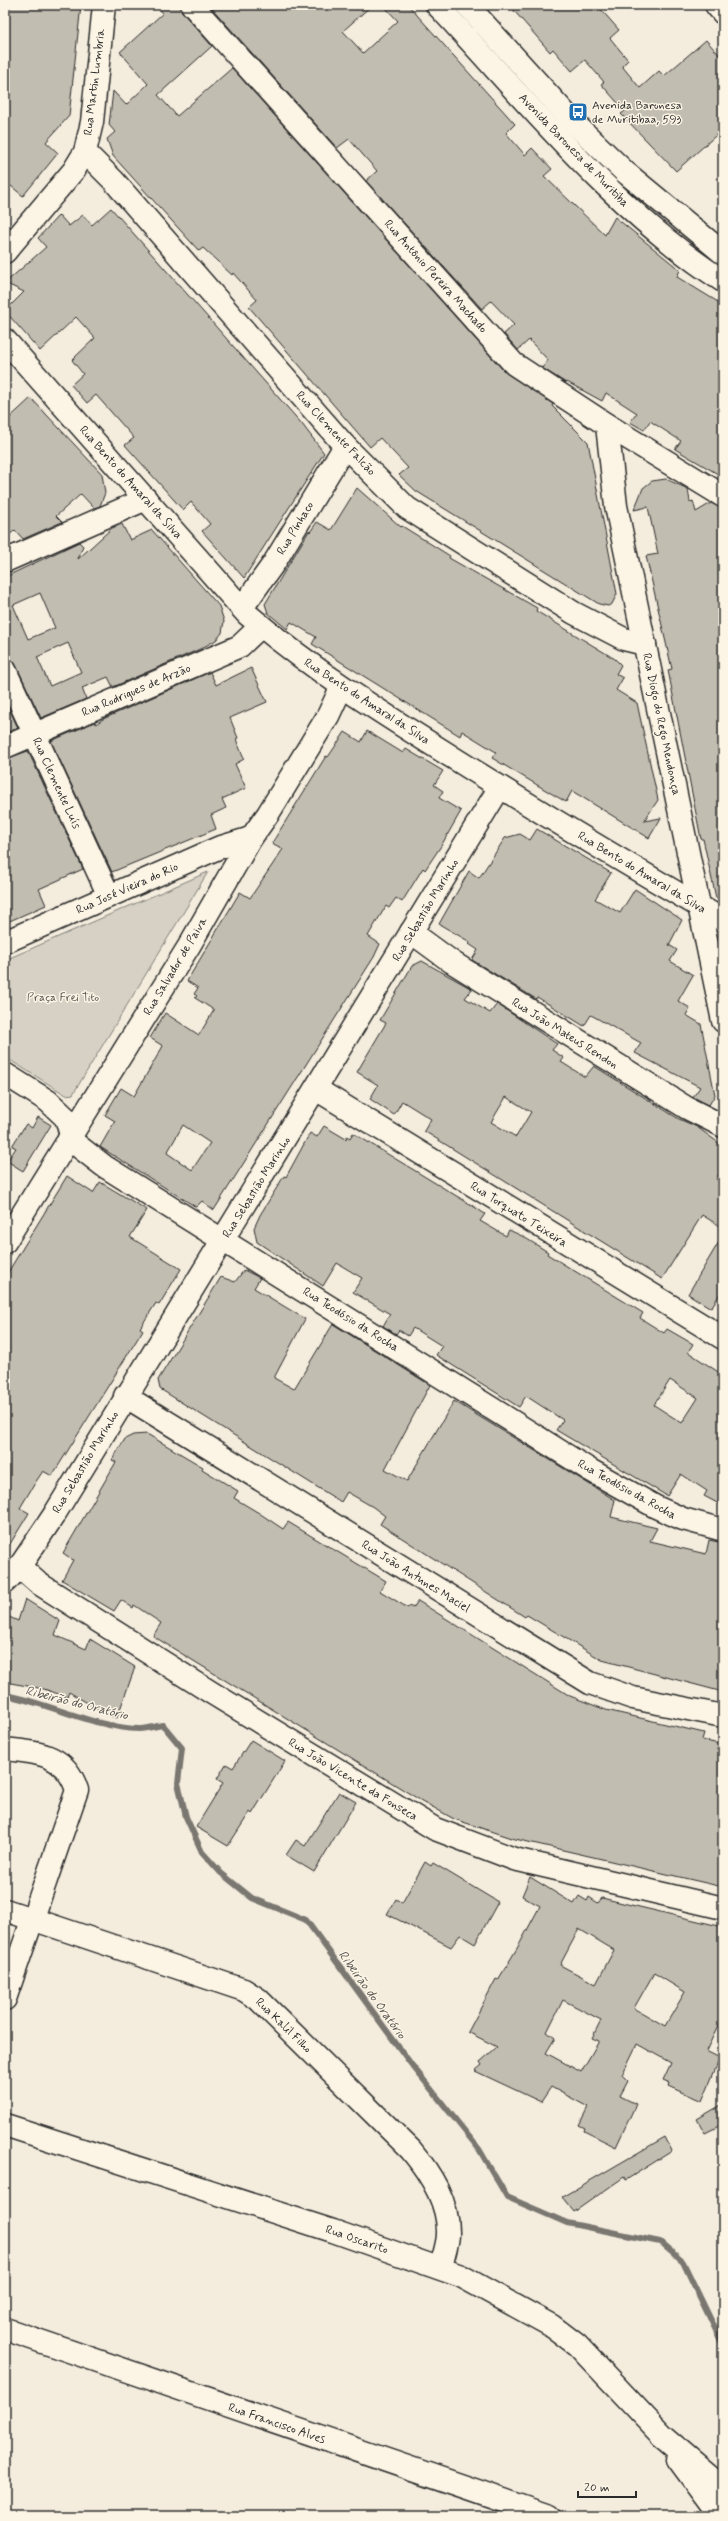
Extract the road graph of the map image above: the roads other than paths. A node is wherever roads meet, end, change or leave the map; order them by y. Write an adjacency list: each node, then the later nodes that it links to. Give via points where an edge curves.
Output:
1 (104, 5): 7 (street, Rua Martin Lumbria, via 92,122)
2 (192, 5): 12 (street, Rua Antônio Pereira Machado, via 514,364)
3 (437, 5): 10 (street, Avenida Baronesa de Muritiba, via 609,189 663,238)
4 (467, 5): 9 (street, Avenida Baronesa de Muritiba, via 574,124 626,172)
5 (716, 5): 6 (street)
6 (723, 13)
7 (85, 152): 8 (street, Rua Martin Lumbria, via 74,170); 13 (street, Rua Clemente Falcão, via 113,180)
8 (5, 252)
9 (723, 253)
10 (723, 282)
11 (5, 340): 15 (street, Rua Bento do Amaral da Silva)
12 (607, 425): 14 (street, Rua Antônio Pereira Machado); 19 (street, Rua Diogo do Rego Mendonça, via 616,506)
13 (345, 446): 17 (street, Rua Pinhaco, via 274,563); 19 (street, Rua Clemente Falcão, via 408,508 574,613 624,639)
14 (723, 496)
15 (146, 499): 16 (street); 17 (street, Rua Bento do Amaral da Silva)
16 (5, 561)
17 (242, 608): 18 (street, Rua Bento do Amaral da Silva)
18 (260, 626): 21 (street, Rua Bento do Amaral da Silva); 22 (street, Rua Rodrigues de Arzão, via 240,646)
19 (645, 644): 27 (street, Rua Diogo do Rego Mendonça)
20 (5, 670): 22 (street, Rua Clemente Luís)
21 (341, 688): 24 (street, Rua Bento do Amaral da Silva); 25 (street, Rua Salvador de Paiva, via 328,716)
22 (34, 734): 23 (street, Rua Rodrigues de Arzão); 26 (street, Rua Clemente Luís)
23 (5, 747)
24 (500, 787): 27 (street, Rua Bento do Amaral da Silva); 29 (street, Rua Sebastião Marinho)
25 (251, 838): 26 (street, Rua José Vieira do Rio, via 218,848); 35 (street, Rua Salvador de Paiva, via 189,946)
26 (108, 896): 30 (street, Rua José Vieira do Rio)
27 (700, 906): 28 (street, Rua Bento do Amaral da Silva); 31 (street, Rua Diogo do Rego Mendonça)
28 (723, 920)
29 (412, 932): 33 (street, Rua Sebastião Marinho); 34 (street, Rua João Mateus Rendon, via 452,962 687,1108)
30 (5, 942)
31 (723, 1021)
32 (5, 1074): 35 (street, Rua Teodósio da Rocha, via 48,1101 66,1118)
33 (316, 1089): 36 (street, Rua Sebastião Marinho); 38 (street, Rua Torquato Teixeira)
34 (723, 1126)
35 (72, 1136): 36 (street, Rua Teodósio da Rocha, via 73,1142 104,1166); 37 (street, Rua Salvador de Paiva)
36 (223, 1240): 39 (street, Rua Sebastião Marinho); 40 (street, Rua Teodósio da Rocha, via 590,1470 662,1510 683,1519)
37 (5, 1242)
38 (723, 1338)
39 (125, 1396): 41 (street, Rua Sebastião Marinho); 42 (street, Rua João Antunes Maciel, via 590,1683 633,1698)
40 (723, 1530)
41 (12, 1574): 44 (street, Rua João Vicente da Fonseca, via 38,1583 205,1689 435,1829 514,1859)
42 (723, 1716)
43 (5, 1749): 46 (street, via 42,1753 55,1759 70,1774 77,1790)
44 (723, 1908)
45 (5, 1910): 46 (street, Rua Kalil Filho)
46 (33, 1919): 47 (street); 49 (street, Rua Kalil Filho, via 244,1990 258,1999 410,2150 430,2175 447,2218 448,2234)
47 (5, 1998)
48 (5, 2125): 49 (street, Rua Oscarito)
49 (441, 2267): 51 (street, Rua Oscarito, via 510,2301 552,2326 577,2345 662,2435)
50 (5, 2328): 52 (street, Rua Francisco Alves)
51 (714, 2505)
52 (550, 2516)

